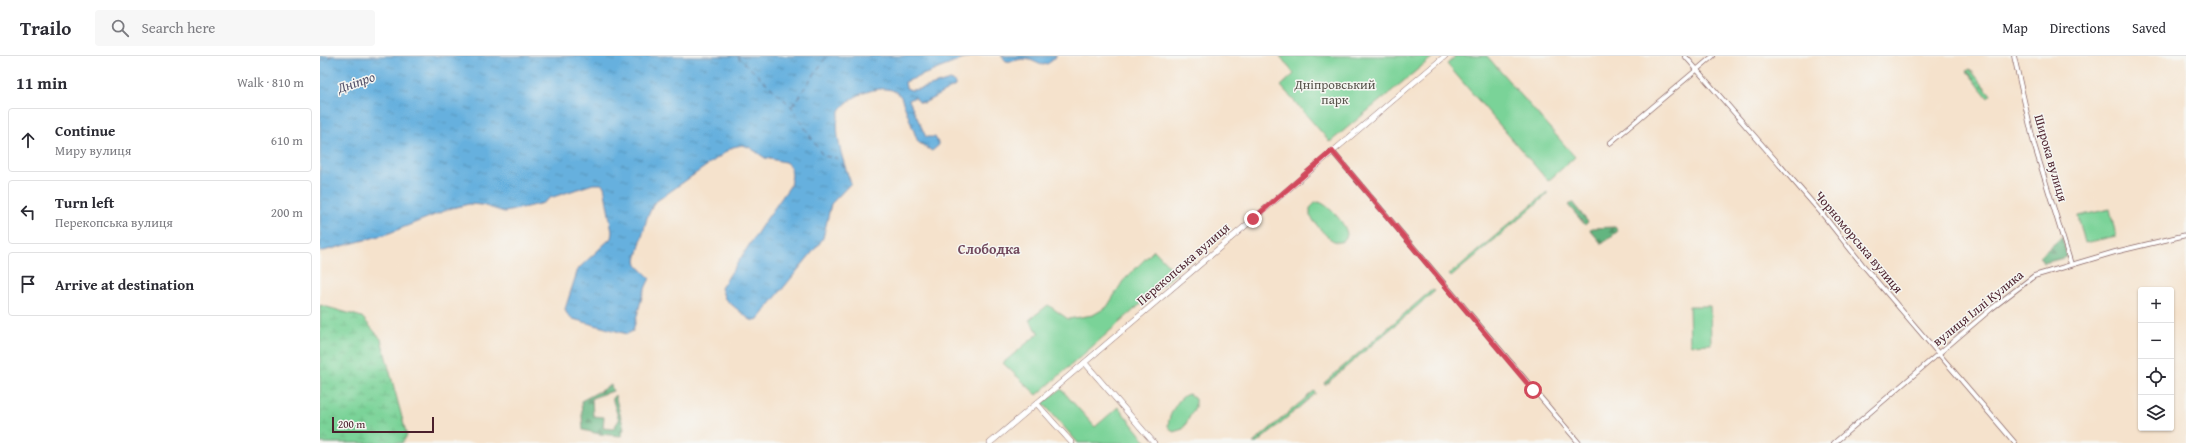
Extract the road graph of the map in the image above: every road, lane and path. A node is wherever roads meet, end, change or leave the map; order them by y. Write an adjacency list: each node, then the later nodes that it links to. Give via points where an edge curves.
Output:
1 (1445, 56): 7 (main road, Перекопська вулиця)
2 (1685, 56): 5 (street, Чорноморська вулиця)
3 (1713, 56): 5 (street)
4 (2014, 56): 9 (street, Широка вулиця, via 2034,144)
5 (1697, 70): 6 (street); 10 (street, Чорноморська вулиця)
6 (1610, 143)
7 (1332, 151): 11 (main road, Перекопська вулиця); 16 (street)
8 (2186, 235): 9 (street, вулиця Іллі Кулика)
9 (2071, 264): 10 (street, вулиця Іллі Кулика, via 2044,272 2024,283)
10 (1939, 353): 17 (street, вулиця Іллі Кулика); 18 (street, Чорноморська вулиця)
11 (1085, 363): 12 (main road, Перекопська вулиця); 15 (main road)
12 (1037, 404): 13 (main road, Перекопська вулиця); 14 (main road)
13 (990, 443)
14 (1072, 443)
15 (1154, 443)
16 (1579, 443)
17 (1834, 443)
18 (2015, 443)

